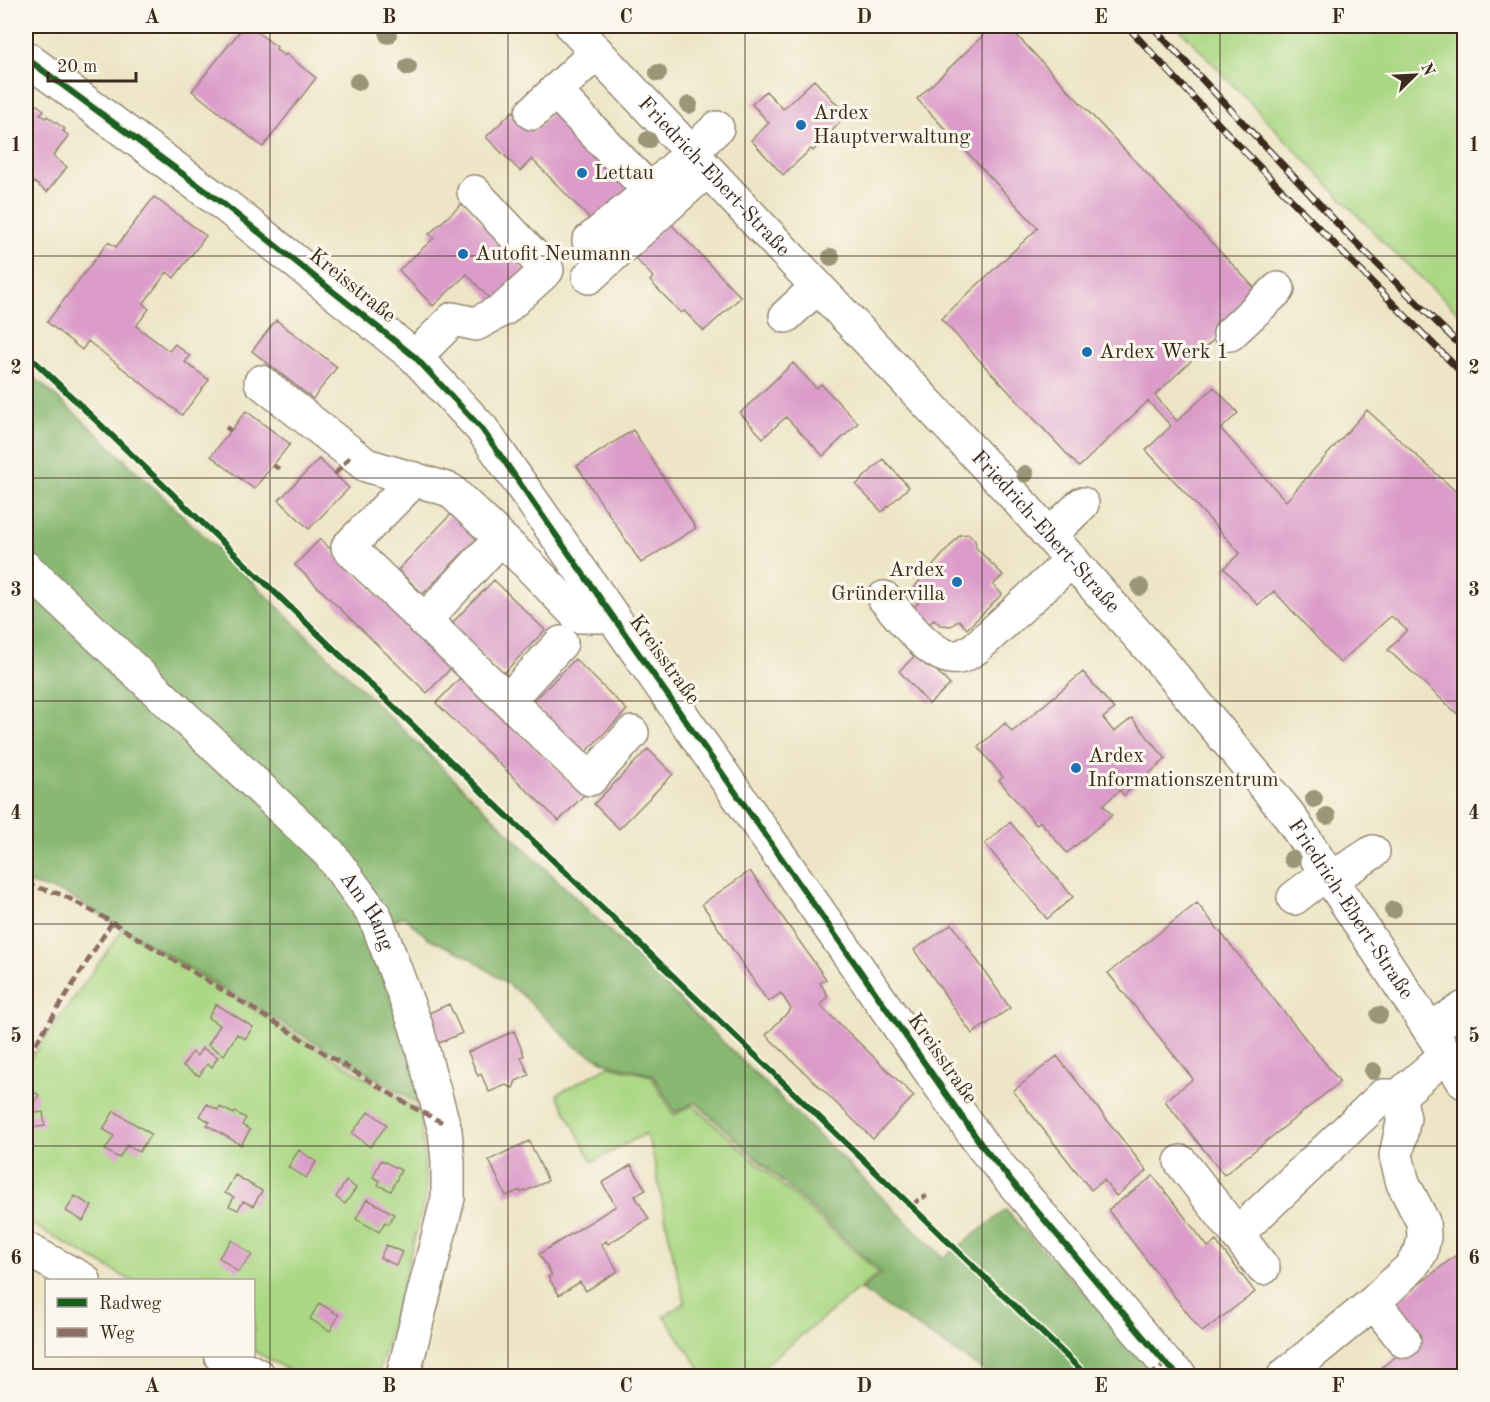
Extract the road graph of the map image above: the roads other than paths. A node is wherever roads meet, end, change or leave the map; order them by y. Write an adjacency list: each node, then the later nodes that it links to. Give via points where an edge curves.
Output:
1 (572, 26): 2 (street, Friedrich-Ebert-Straße)
2 (597, 52): 5 (street, Friedrich-Ebert-Straße); 6 (street, via 544,102)
3 (26, 58): 14 (street, Kreisstraße, via 226,206)
4 (717, 128): 5 (street)
5 (699, 161): 6 (street); 9 (street); 10 (street, Friedrich-Ebert-Straße)
6 (650, 191): 8 (street)
7 (474, 192): 14 (street, via 547,270 504,309 476,324 453,319)
8 (589, 242)
9 (589, 277)
10 (818, 287): 12 (street); 18 (street, Friedrich-Ebert-Straße)
11 (1278, 289): 13 (street)
12 (786, 316)
13 (1230, 334)
14 (415, 357): 23 (street, Kreisstraße, via 482,429)
15 (261, 382): 16 (street, via 366,465)
16 (415, 479): 23 (street, via 450,490 578,616); 24 (street, via 348,547)
17 (1082, 504): 18 (street)
18 (1050, 535): 20 (street, Friedrich-Ebert-Straße)
19 (487, 553): 24 (street)
20 (1072, 560): 22 (street, via 977,647 952,658 931,649); 29 (street, Friedrich-Ebert-Straße, via 1287,814)
21 (26, 568): 44 (street, Am Hang, via 329,853 375,916 416,1026 445,1131 448,1162 448,1198)
22 (884, 597)
23 (612, 616): 45 (street, Kreisstraße, via 983,1147)
24 (424, 621): 26 (street)
25 (561, 643): 26 (street)
26 (508, 700): 27 (street, via 590,779)
27 (632, 733)
28 (1373, 852): 29 (street)
29 (1329, 876): 30 (street); 32 (street, Friedrich-Ebert-Straße)
30 (1294, 898)
31 (1464, 1008): 32 (street)
32 (1439, 1042): 33 (street, Friedrich-Ebert-Straße); 34 (street)
33 (1464, 1082)
34 (1399, 1096): 36 (street, via 1383,1096); 40 (street, via 1404,1118 1396,1156 1403,1183 1423,1221 1424,1237 1421,1252 1411,1267)
35 (1181, 1162): 36 (street)
36 (1237, 1234): 38 (street)
37 (26, 1249): 39 (street)
38 (1263, 1268)
39 (80, 1279)
40 (1374, 1302): 41 (street); 46 (street)
41 (1404, 1341)
42 (223, 1357): 43 (street)
43 (260, 1377)
44 (403, 1377)
45 (1180, 1377)
46 (1284, 1377)

